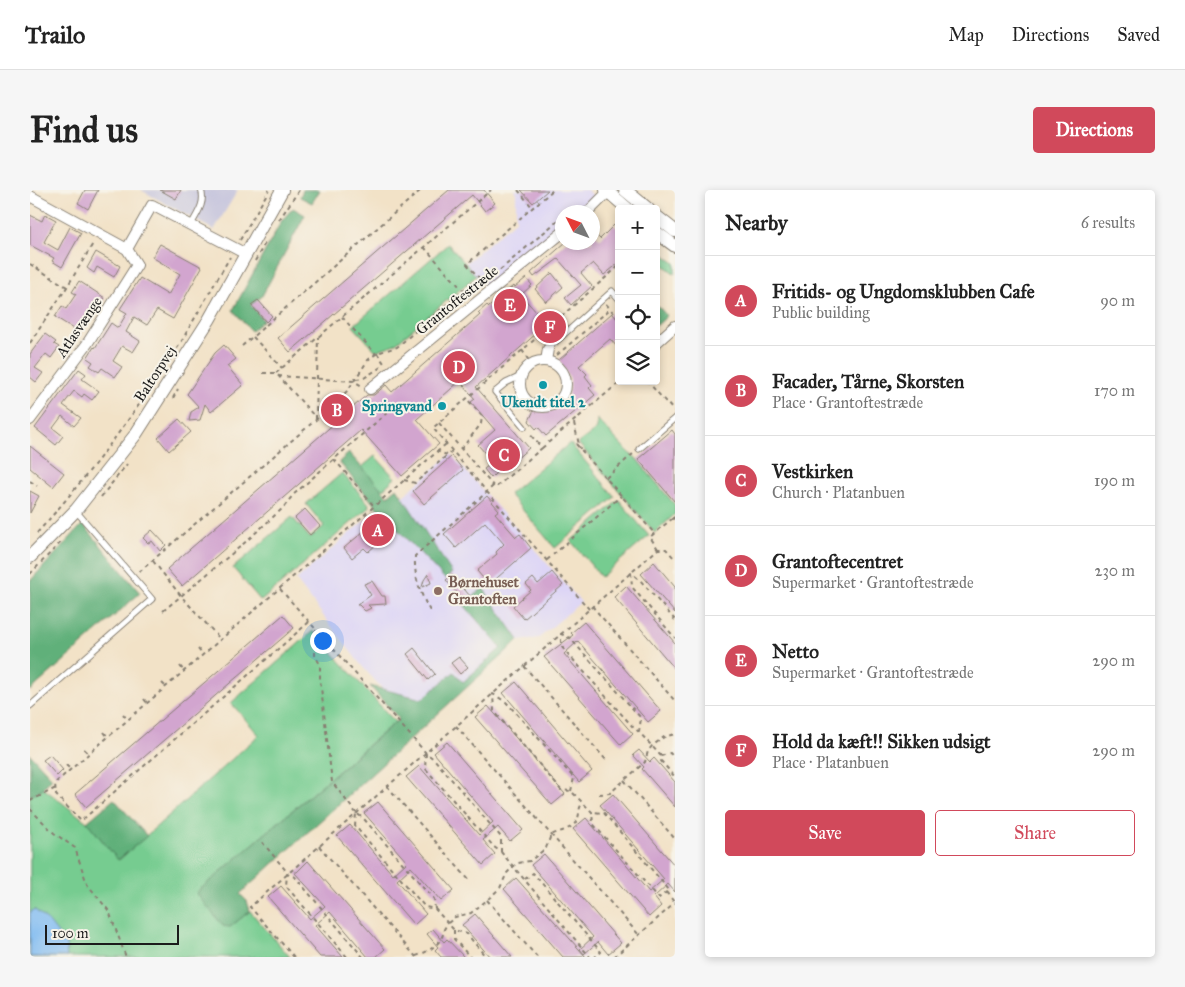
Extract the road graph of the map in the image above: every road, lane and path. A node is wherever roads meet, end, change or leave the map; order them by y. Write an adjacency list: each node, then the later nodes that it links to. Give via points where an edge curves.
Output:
1 (202, 190): 17 (lane, via 202,204)
2 (269, 190): 25 (path)
3 (282, 190): 25 (street, Baltorpvej)
4 (421, 190): 42 (path)
5 (491, 190): 23 (path)
6 (518, 190): 14 (path)
7 (552, 190): 14 (path)
8 (625, 190): 13 (street)
9 (608, 191): 11 (street); 12 (street)
10 (30, 196): 19 (street)
11 (595, 205)
12 (624, 205)
13 (643, 205)
14 (532, 207): 29 (path, via 468,264)
15 (660, 219): 18 (street)
16 (555, 223): 28 (path)
17 (191, 225): 24 (street, via 152,205); 25 (street)
18 (675, 231)
19 (99, 233): 24 (street); 30 (path)
20 (660, 235): 22 (street)
21 (555, 239): 60 (street, Grantoftestræde)
22 (675, 246)
23 (424, 247): 31 (path); 38 (path)
24 (127, 249): 66 (street, Atlasvænge, via 137,265 87,344)
25 (241, 251): 88 (street, Baltorpvej, via 209,320 136,434); 90 (path, via 154,385 103,454)
26 (30, 264): 30 (path)
27 (615, 269): 48 (path)
28 (497, 275)
29 (486, 286)
30 (67, 287): 45 (path)
31 (462, 291): 32 (path); 34 (path, via 473,282 478,285); 39 (path)
32 (467, 295)
33 (615, 295): 35 (lane, via 612,292)
34 (469, 298)
35 (602, 300): 36 (path); 47 (lane)
36 (610, 309): 37 (path); 50 (path)
37 (615, 315)
38 (342, 317): 43 (path); 49 (path)
39 (430, 318): 40 (path); 49 (path, via 397,347)
40 (436, 324)
41 (673, 332): 44 (street)
42 (253, 336): 46 (path); 52 (path)
43 (318, 337): 52 (path); 56 (path)
44 (659, 340)
45 (30, 343)
46 (242, 346)
47 (548, 349): 50 (street)
48 (522, 350): 51 (path); 61 (path)
49 (377, 354): 57 (path, via 368,360); 57 (path, via 385,364)
50 (548, 362): 51 (street); 55 (street, via 560,368 566,383 565,391 555,403 539,407 525,399 521,392)
51 (531, 364): 55 (street)
52 (282, 368): 54 (path)
53 (263, 374): 54 (path)
54 (277, 375): 56 (path); 65 (path)
55 (521, 376): 69 (lane, via 495,392)
56 (317, 378): 57 (path); 65 (path)
57 (355, 380): 60 (path); 65 (path)
58 (617, 385): 68 (path)
59 (650, 385): 63 (path)
60 (366, 388)
61 (466, 399): 67 (path); 73 (path, via 482,416 480,424)
62 (397, 404): 79 (path)
63 (675, 413)
64 (675, 418): 75 (lane)
65 (316, 419): 96 (path)
66 (30, 420)
67 (439, 423): 70 (path, via 433,428); 73 (path)
68 (574, 423): 72 (path); 74 (path)
69 (524, 427): 72 (path)
70 (446, 444): 76 (path); 77 (path)
71 (576, 444): 74 (path)
72 (542, 448): 84 (path, via 495,488)
73 (461, 449): 84 (path)
74 (580, 449): 80 (path)
75 (639, 449): 80 (path)
76 (452, 451): 78 (path); 85 (path)
77 (436, 452): 78 (path); 81 (path)
78 (448, 455): 81 (path, via 415,482)
79 (334, 459): 87 (path); 100 (path)
80 (606, 478): 86 (path)
81 (404, 480): 87 (path)
82 (30, 481): 83 (path)
83 (37, 486)
84 (493, 486): 85 (path)
85 (487, 492): 95 (path); 104 (path, via 415,556 414,570 419,590)
86 (621, 496): 91 (path); 95 (path)
87 (374, 506): 99 (path)
88 (76, 510): 93 (street, Baltorpvej); 98 (lane)
89 (674, 518): 91 (path)
90 (36, 534)
91 (655, 534): 92 (path, via 650,537)
92 (658, 549): 94 (path, via 666,549); 97 (path)
93 (30, 558)
94 (675, 559)
95 (547, 560): 102 (path)
96 (153, 561): 98 (path); 100 (path)
97 (631, 573): 101 (path); 105 (path); 109 (path, via 632,587)
98 (133, 577): 122 (lane, via 152,599)
99 (280, 589): 106 (path); 110 (path)
100 (181, 596): 103 (path); 110 (path)
101 (592, 606): 102 (path); 120 (path)
102 (589, 609): 108 (path)
103 (163, 611)
104 (430, 611)
105 (675, 620)
106 (310, 622): 107 (path); 142 (path, via 81,821 56,795)
107 (316, 630): 132 (path); 149 (path, via 312,637 315,656 320,664 332,782)
108 (561, 634): 114 (path); 127 (path, via 561,646); 127 (path, via 570,638 641,718)
109 (675, 638)
110 (221, 640): 112 (path)
111 (198, 649): 112 (path)
112 (203, 655): 115 (path)
113 (180, 666): 115 (path)
114 (524, 666): 118 (path); 136 (path)
115 (184, 671): 117 (path)
116 (162, 682): 117 (path)
117 (166, 687): 121 (path)
118 (492, 694): 125 (path); 143 (path, via 494,711 561,790); 143 (path, via 506,702 574,778)
119 (144, 699): 121 (path)
120 (675, 700)
121 (148, 703): 124 (path)
122 (30, 706)
123 (122, 714): 124 (path)
124 (128, 720): 129 (path)
125 (456, 726): 132 (path); 150 (path)
126 (104, 732): 129 (path)
127 (639, 732): 130 (path)
128 (675, 734): 130 (path)
129 (108, 737): 133 (path)
130 (652, 746): 134 (path); 140 (path, via 645,762)
131 (84, 749): 133 (path)
132 (426, 753): 141 (path); 154 (path, via 502,837); 154 (path, via 425,768)
133 (89, 754): 138 (path)
134 (661, 756): 135 (path, via 670,753); 139 (path, via 661,761)
135 (675, 759)
136 (606, 760)
137 (66, 764): 138 (path)
138 (71, 770): 142 (path, via 55,783)
139 (675, 777)
140 (623, 780): 144 (path, via 610,793); 151 (path)
141 (387, 786): 149 (path); 158 (path)
142 (56, 788): 145 (path)
143 (571, 791): 146 (path)
144 (599, 794)
145 (30, 801)
146 (583, 803): 148 (path); 150 (path, via 578,819 564,831)
147 (30, 809): 167 (path, via 75,848 87,884 109,912)
148 (592, 812): 159 (path, via 604,813 669,890); 159 (path, via 593,824 659,898)
149 (356, 814): 153 (path); 162 (path, via 364,819 434,899); 162 (path, via 354,826 425,907)
150 (551, 835): 155 (path, via 543,851 530,861); 165 (path)
151 (675, 839)
152 (262, 842): 156 (path)
153 (319, 846): 156 (path); 171 (path)
154 (501, 852): 155 (path)
155 (514, 866): 157 (path); 160 (path, via 500,888)
156 (287, 874): 168 (path, via 250,907); 169 (path, via 286,886); 170 (path, via 295,877)
157 (525, 879): 166 (path, via 533,873); 175 (path)
158 (469, 880)
159 (666, 892): 161 (path)
160 (487, 900): 163 (path, via 471,913 455,917); 174 (path)
161 (675, 903): 165 (path)
162 (435, 909): 163 (path)
163 (448, 924): 164 (path); 171 (path, via 440,939 425,953)
164 (454, 930): 172 (path, via 454,939); 173 (path, via 467,934)
165 (639, 935): 178 (path)
166 (599, 953): 176 (path); 177 (path)
167 (126, 957)
168 (294, 957)
169 (347, 957)
170 (363, 957)
171 (415, 957)
172 (470, 957)
173 (486, 957)
174 (537, 957)
175 (590, 957)
176 (595, 957)
177 (602, 957)
178 (614, 957)

